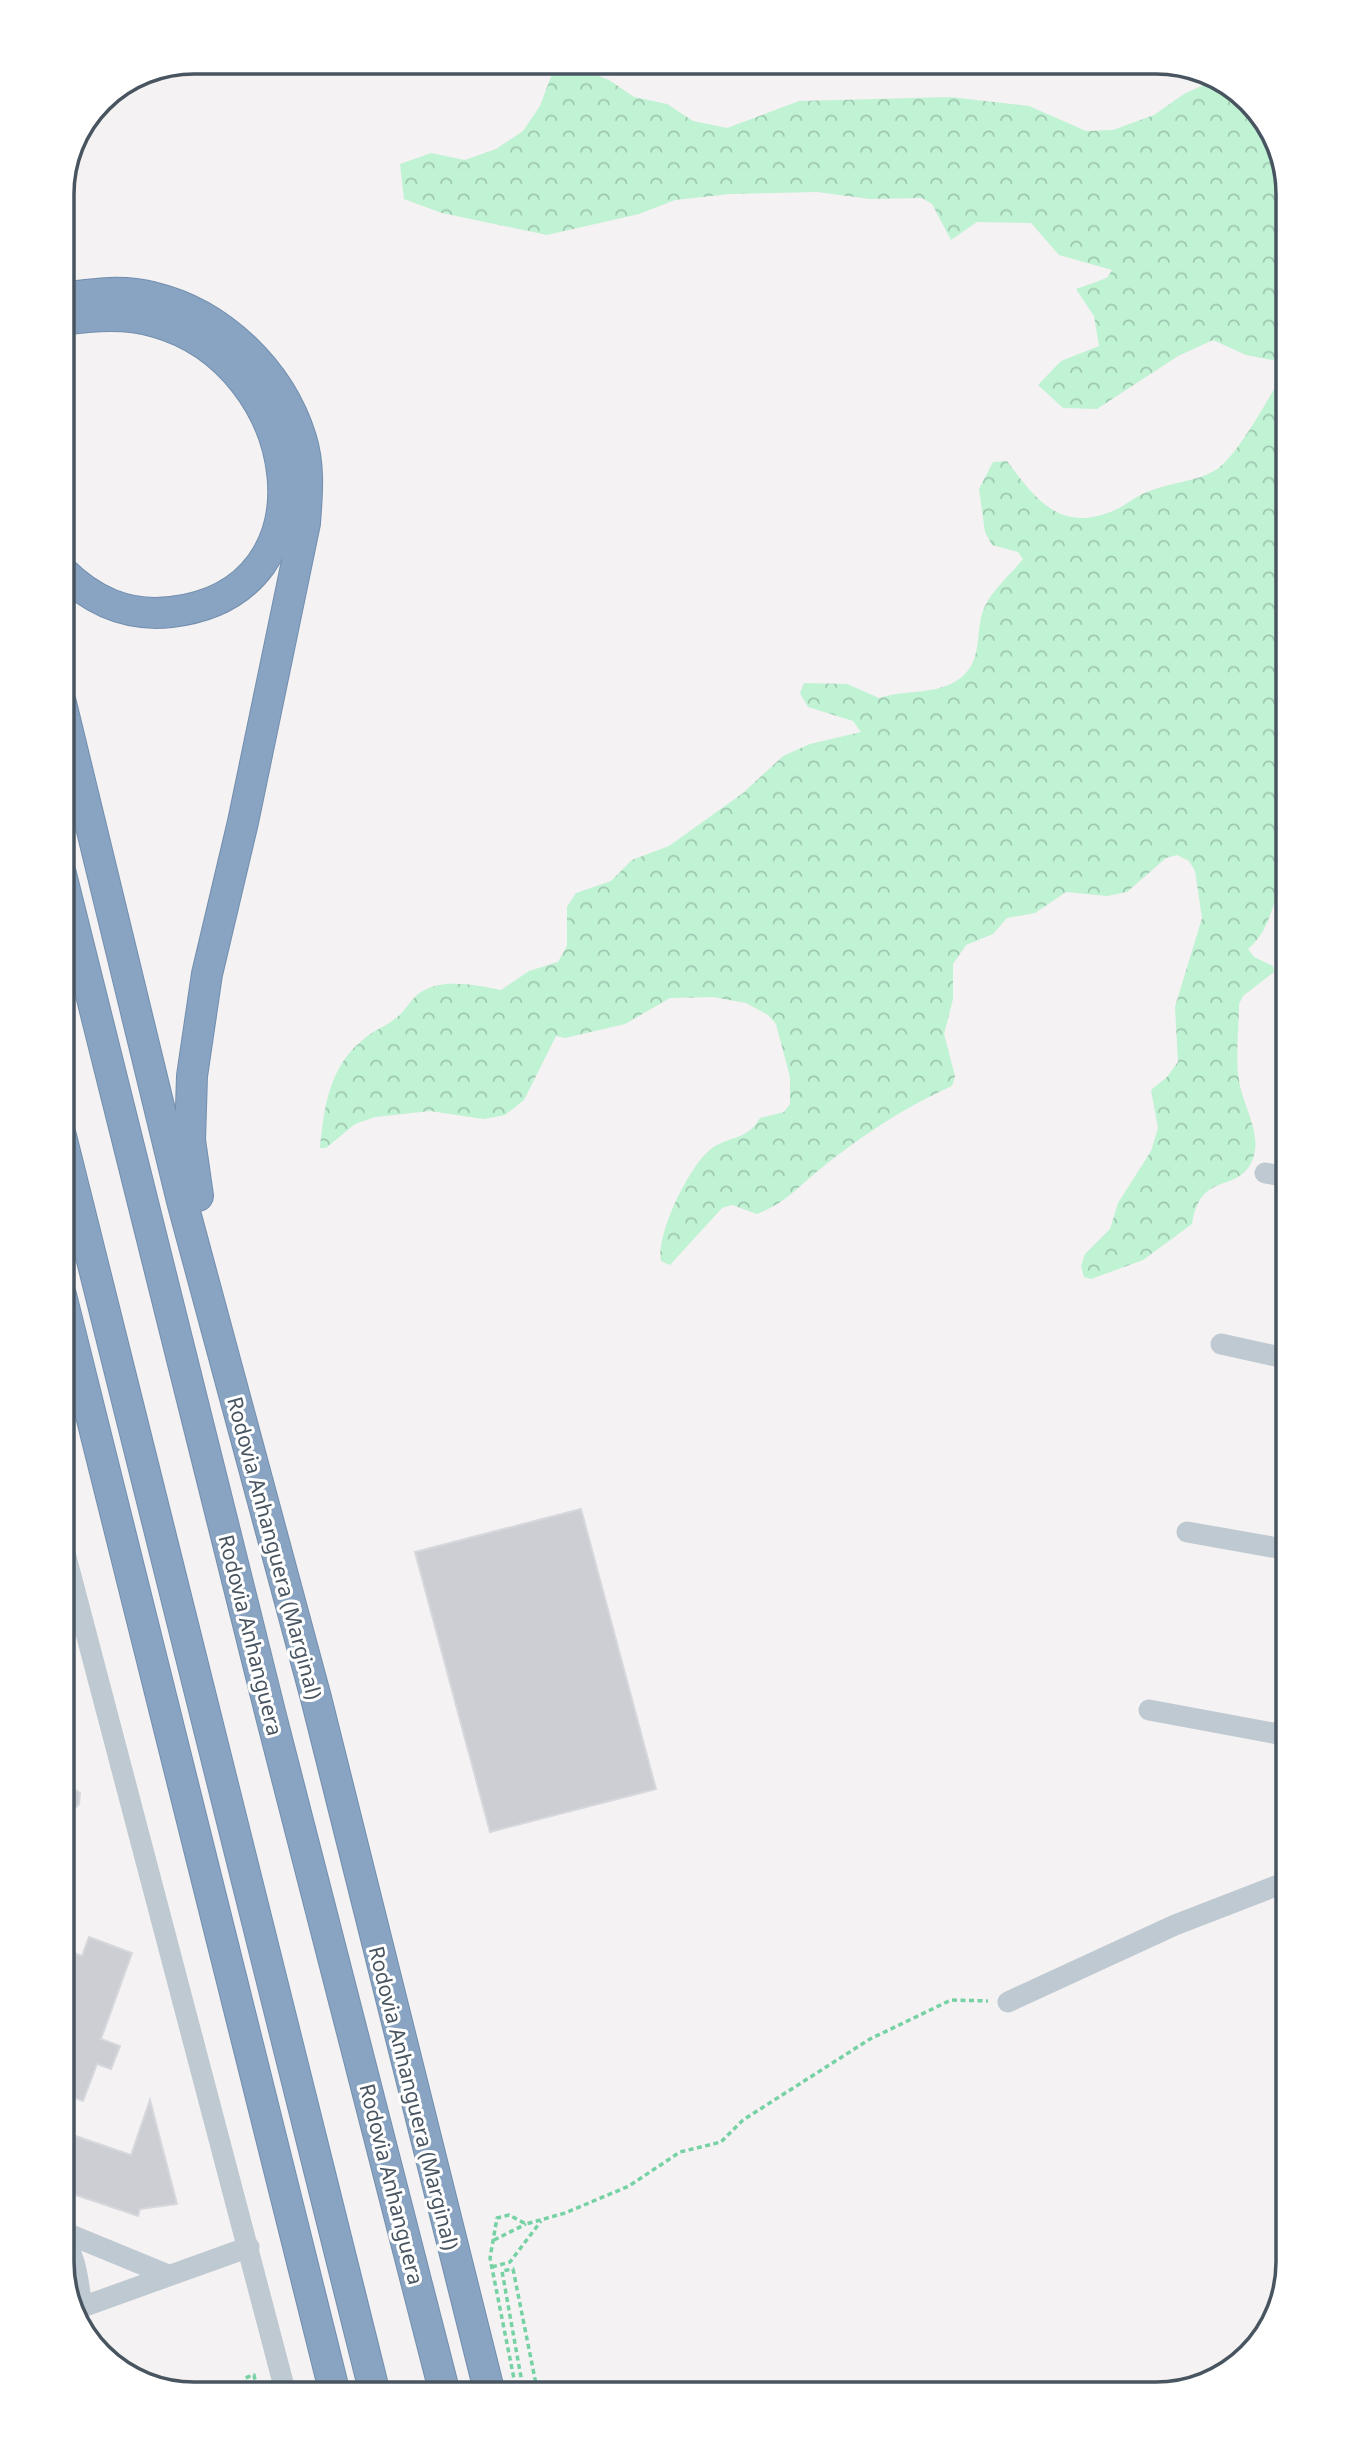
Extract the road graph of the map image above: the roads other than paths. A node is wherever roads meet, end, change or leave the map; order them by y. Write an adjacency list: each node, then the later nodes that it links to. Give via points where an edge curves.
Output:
1 (74, 297): 12 (highway, via 126,293 189,309 246,350 285,401 302,439 308,483 305,523 207,974 192,1076 190,1140 203,1231)
2 (74, 319): 3 (highway, via 141,318 188,334 217,353 249,384 268,417 283,480 279,524 264,558 236,586 207,603 175,611 130,611 91,596)
3 (74, 581)
4 (74, 757): 12 (highway, Rodovia Anhanguera (Marginal), via 182,1201)
5 (74, 926): 29 (highway, Rodovia Anhanguera)
6 (1265, 1172): 7 (street)
7 (1276, 1174)
8 (74, 1188): 28 (highway)
9 (1221, 1344): 11 (street)
10 (74, 1347): 27 (highway)
11 (1276, 1356)
12 (243, 1427): 30 (highway, Rodovia Anhanguera (Marginal))
13 (1187, 1531): 14 (street)
14 (1276, 1548)
15 (74, 1589): 21 (street)
16 (1149, 1710): 17 (street)
17 (1276, 1734)
18 (1276, 1886): 19 (street, via 1175,1925)
19 (1007, 2002)
20 (74, 2238): 23 (street)
21 (249, 2247): 23 (street); 26 (street)
22 (74, 2263): 24 (street)
23 (167, 2275): 25 (street)
24 (76, 2282)
25 (83, 2307)
26 (283, 2381)
27 (332, 2381)
28 (372, 2381)
29 (442, 2381)
30 (487, 2381)

